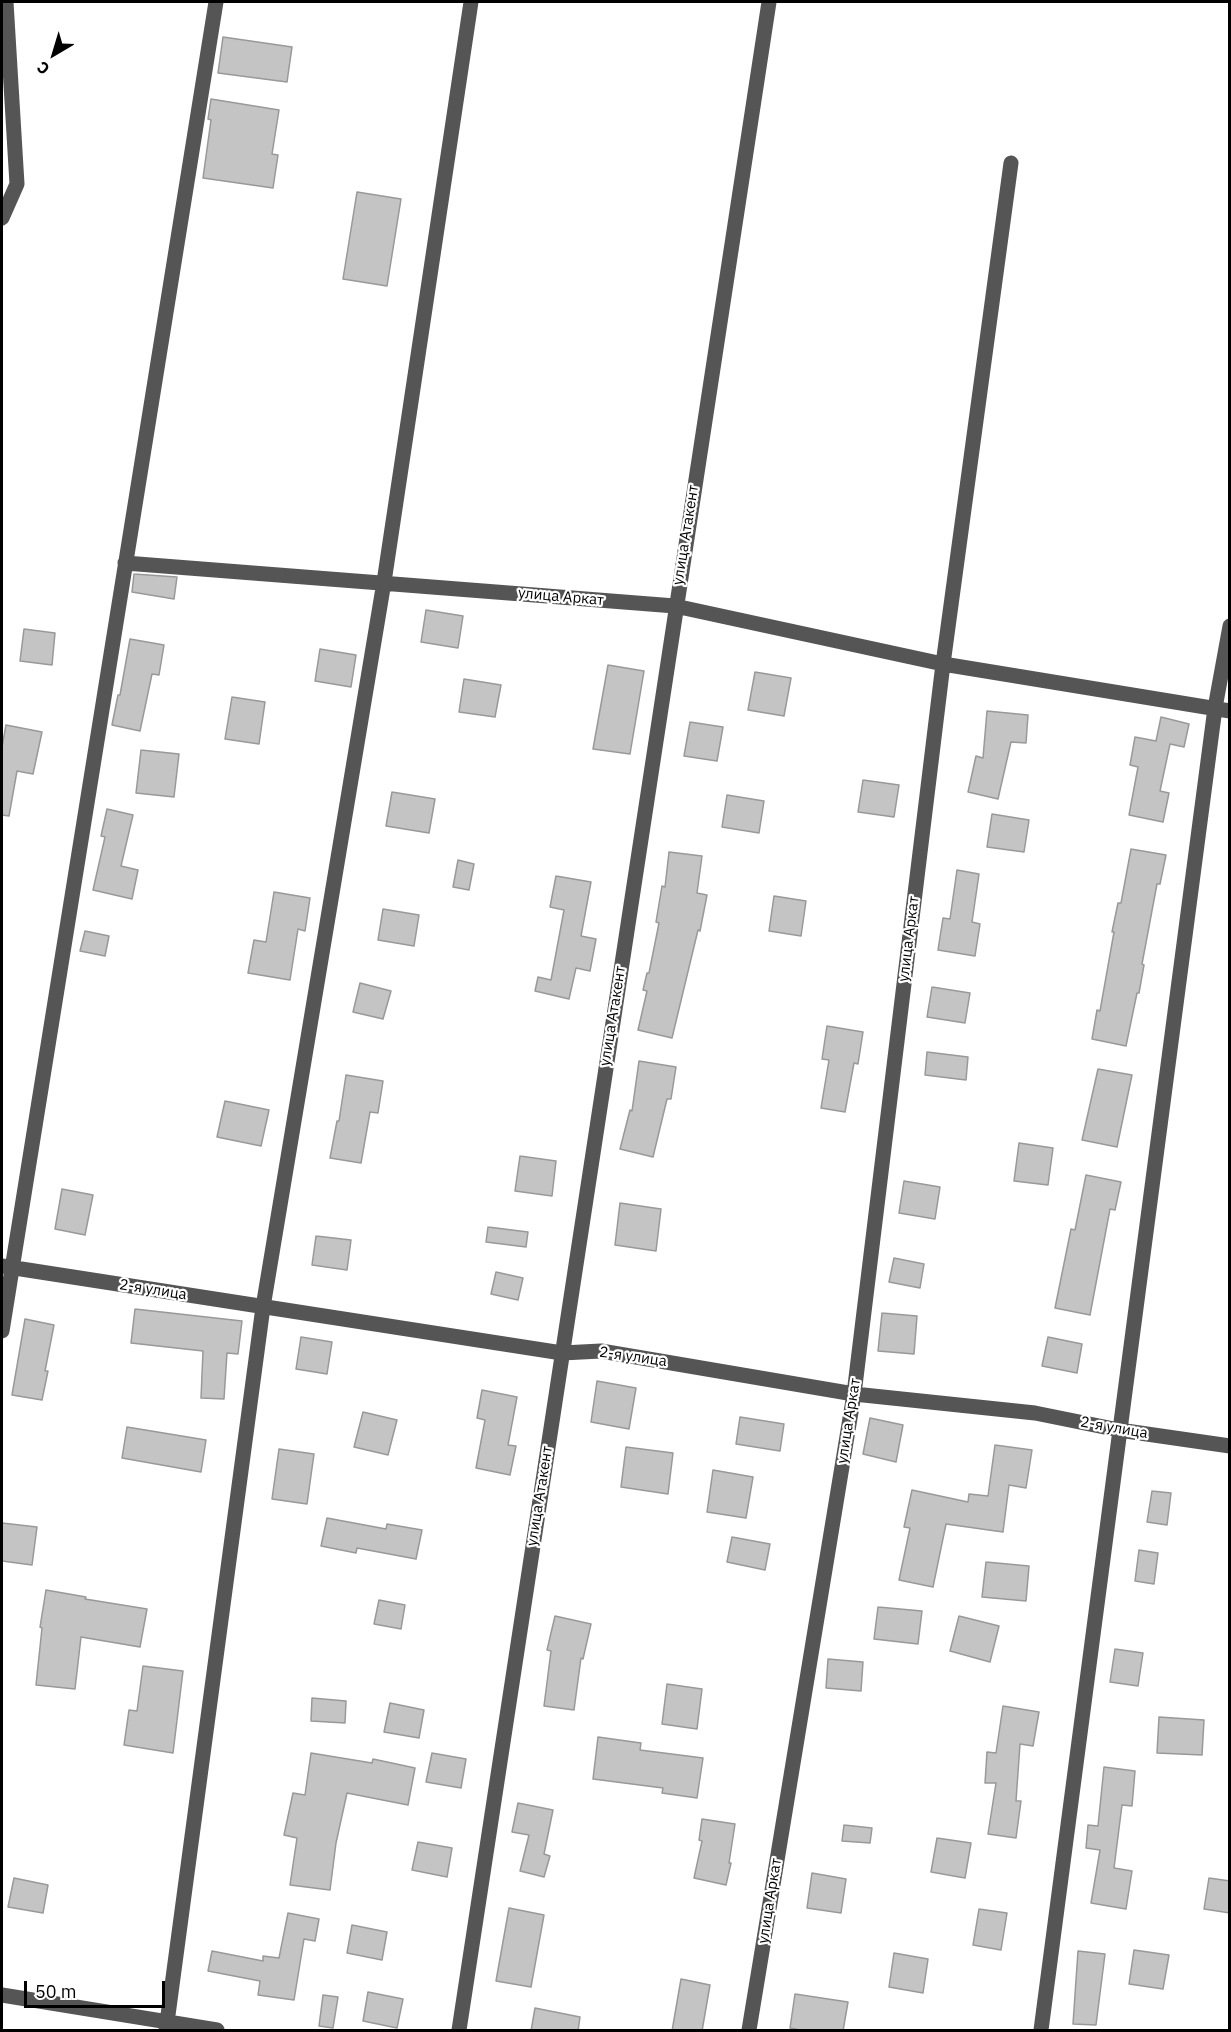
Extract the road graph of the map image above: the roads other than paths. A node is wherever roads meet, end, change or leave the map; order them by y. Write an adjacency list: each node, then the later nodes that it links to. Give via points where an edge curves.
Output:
1 (6, 2): 6 (street, via 17,184)
2 (216, 2): 7 (street)
3 (471, 2): 8 (street)
4 (769, 2): 9 (street, улица Атакент)
5 (1011, 163): 11 (street)
6 (2, 218)
7 (125, 563): 8 (street, улица Аркат); 13 (street)
8 (384, 582): 9 (street, улица Аркат); 14 (street)
9 (675, 606): 11 (street, улица Аркат); 16 (street, улица Атакент)
10 (1230, 626): 12 (street)
11 (943, 664): 12 (street); 17 (street, улица Аркат)
12 (1222, 709): 18 (street)
13 (7, 1267): 14 (street, 2-я улица); 15 (street)
14 (263, 1307): 16 (street, 2-я улица); 21 (street)
15 (2, 1331)
16 (562, 1353): 17 (street, 2-я улица, via 601,1351); 23 (street, улица Атакент)
17 (854, 1394): 18 (street, 2-я улица, via 1035,1413); 24 (street, улица Аркат)
18 (1119, 1430): 19 (street, 2-я улица); 25 (street)
19 (1230, 1446)
20 (2, 1995): 21 (street)
21 (167, 2026): 22 (street)
22 (217, 2031)
23 (459, 2031)
24 (748, 2031)
25 (1041, 2031)

